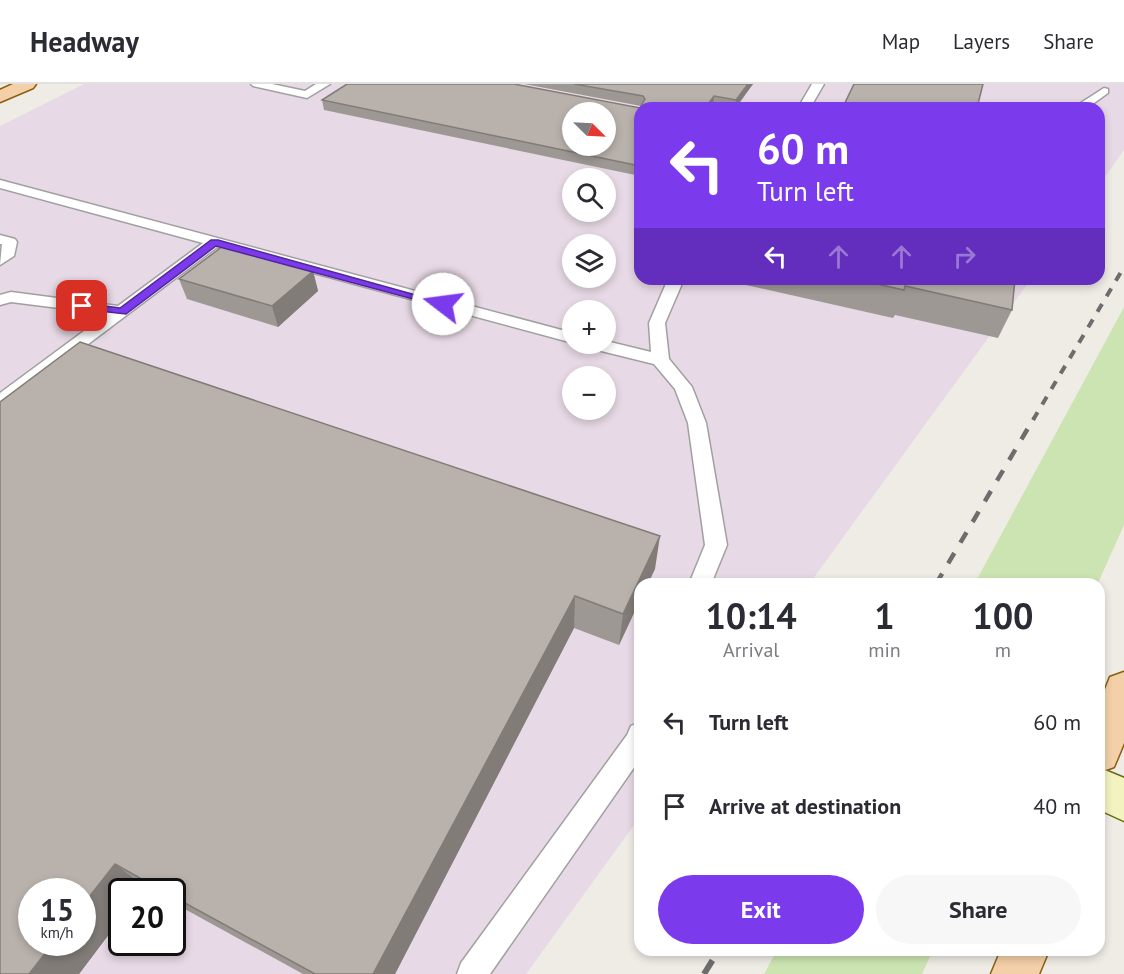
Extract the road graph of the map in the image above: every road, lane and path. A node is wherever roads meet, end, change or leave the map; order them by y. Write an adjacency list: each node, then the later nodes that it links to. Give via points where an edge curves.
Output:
1 (27, 84): 6 (main road)
2 (257, 84): 3 (lane, via 307,94)
3 (324, 84)
4 (818, 84): 7 (lane)
5 (1104, 91): 8 (lane)
6 (0, 97)
7 (808, 102)
8 (1088, 102)
9 (0, 184): 11 (lane)
10 (0, 239): 12 (lane, via 10,242 9,253)
11 (214, 242): 15 (lane); 16 (lane)
12 (0, 260)
13 (673, 285): 18 (lane, via 657,323)
14 (0, 300): 15 (lane, via 11,297)
15 (122, 311): 19 (lane)
16 (562, 335)
17 (616, 349): 18 (lane)
18 (660, 360): 20 (lane, via 683,387 697,423 716,545)
19 (0, 402)
20 (702, 578)
21 (1124, 689): 22 (main road)
22 (1105, 740)
23 (634, 746): 27 (lane)
24 (1105, 790): 25 (street)
25 (1124, 800)
26 (1022, 956): 28 (main road)
27 (472, 974)
28 (1015, 974)

